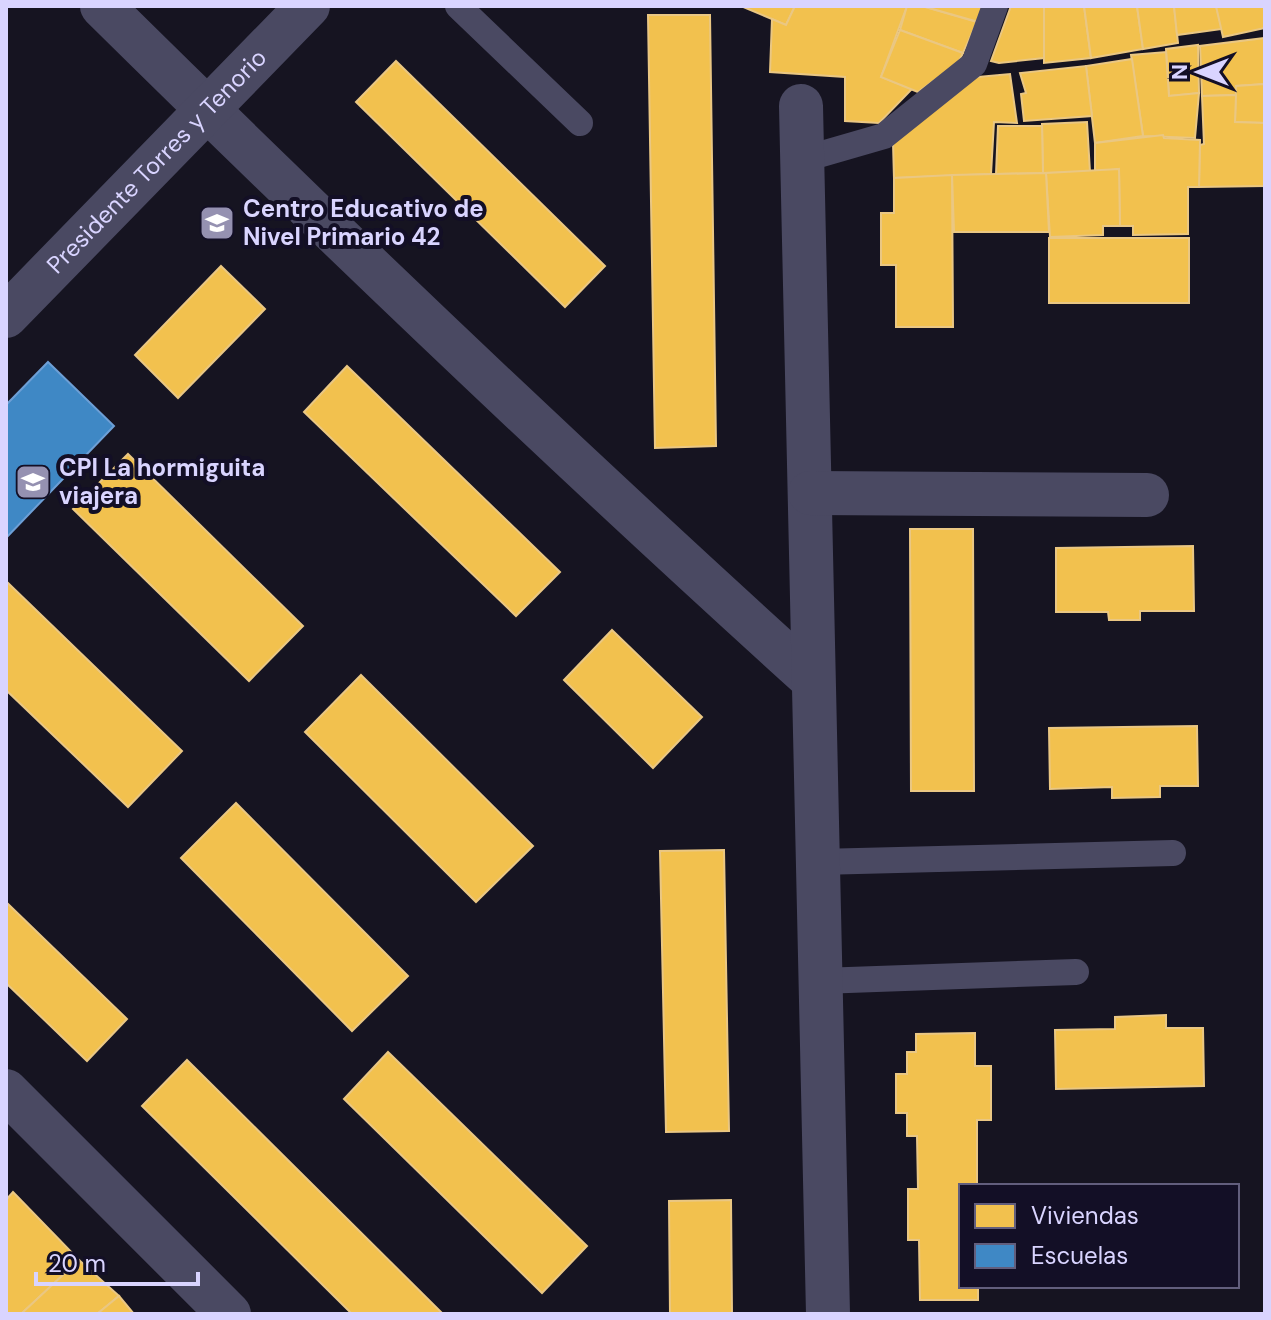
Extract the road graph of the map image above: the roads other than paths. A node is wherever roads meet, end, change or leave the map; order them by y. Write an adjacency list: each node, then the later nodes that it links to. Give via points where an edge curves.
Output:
1 (102, 6): 6 (street)
2 (308, 6): 6 (street, Presidente Torres y Tenorio)
3 (458, 6): 7 (lane)
4 (995, 6): 8 (lane, via 974,64 884,136)
5 (801, 106): 8 (street)
6 (206, 109): 9 (street, Presidente Torres y Tenorio); 12 (street)
7 (580, 123)
8 (801, 160): 10 (street)
9 (6, 316)
10 (810, 493): 11 (street); 12 (street)
11 (1147, 495)
12 (813, 680): 14 (street)
13 (1173, 853): 14 (lane)
14 (818, 862): 16 (street)
15 (1076, 972): 16 (lane)
16 (820, 981): 19 (street)
17 (6, 1091): 18 (street)
18 (229, 1314)
19 (828, 1314)

